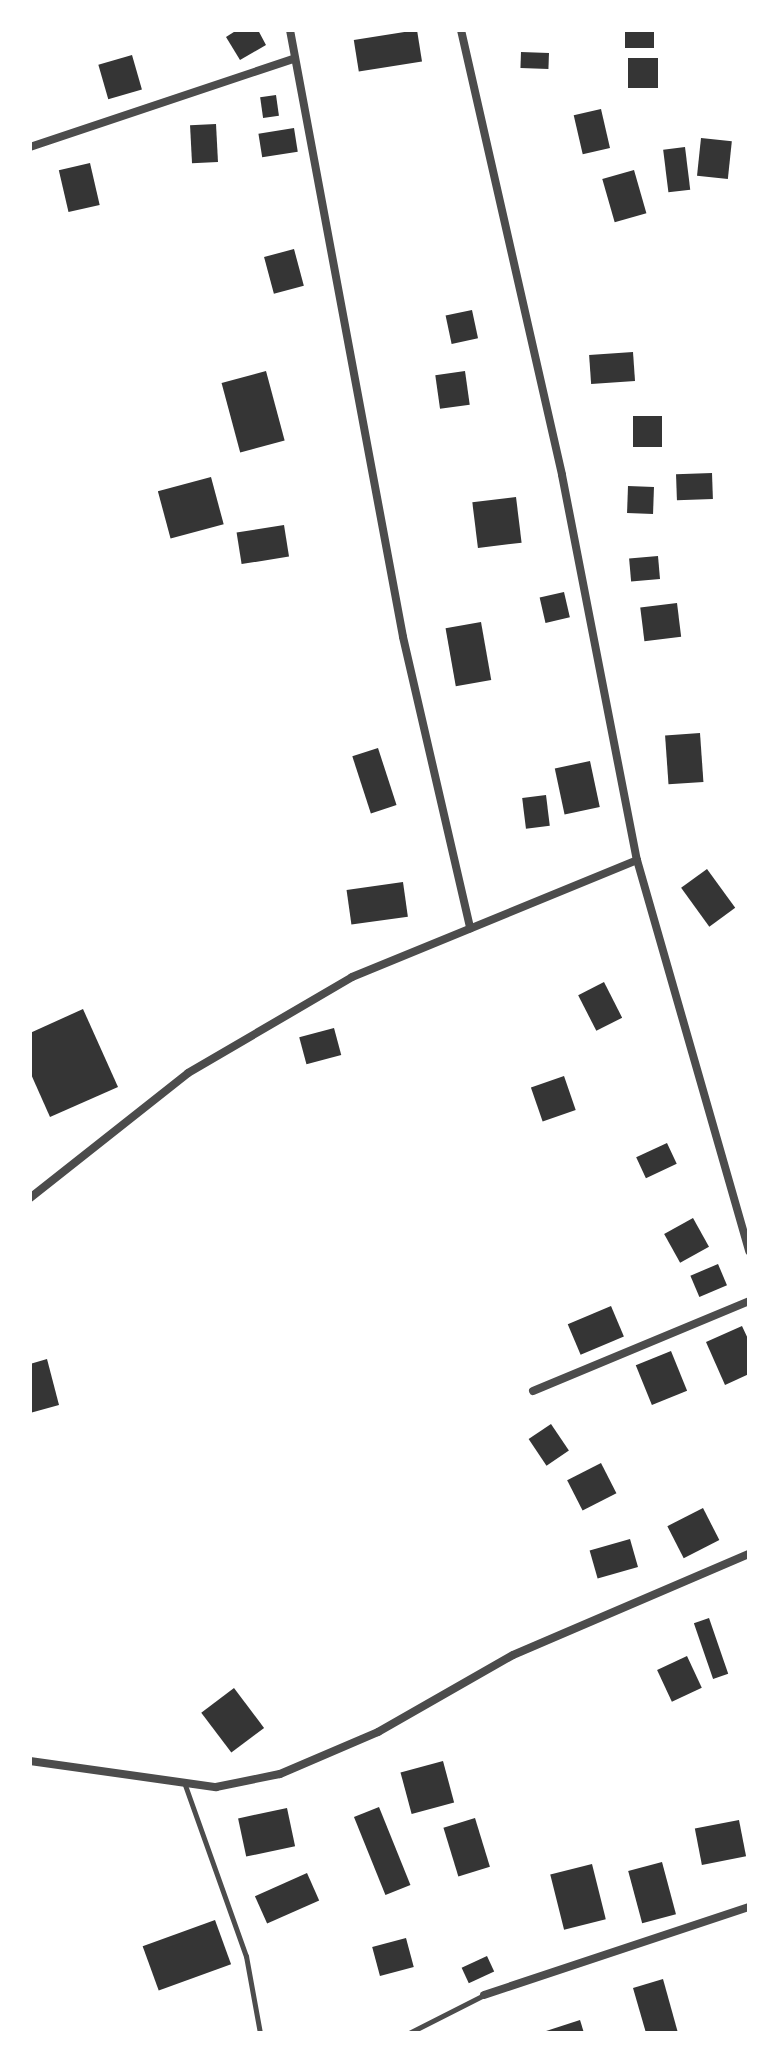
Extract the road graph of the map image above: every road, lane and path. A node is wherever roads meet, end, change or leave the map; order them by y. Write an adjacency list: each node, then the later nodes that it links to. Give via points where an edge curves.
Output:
1 (290, 30): 3 (street)
2 (461, 30): 5 (street, via 562,475)
3 (293, 59): 4 (street); 6 (street, via 403,637)
4 (30, 147)
5 (637, 860): 6 (street); 8 (street)
6 (470, 928): 7 (street, via 352,977 188,1073)
7 (30, 1198)
8 (749, 1251)
9 (749, 1301): 10 (street)
10 (533, 1391)
11 (749, 1554): 13 (street, via 513,1655 378,1732 280,1774 216,1787)
12 (30, 1761): 13 (street)
13 (185, 1785): 16 (lane, via 246,1956)
14 (749, 1907): 15 (street)
15 (484, 1995): 17 (lane)
16 (260, 2033)
17 (409, 2033)

